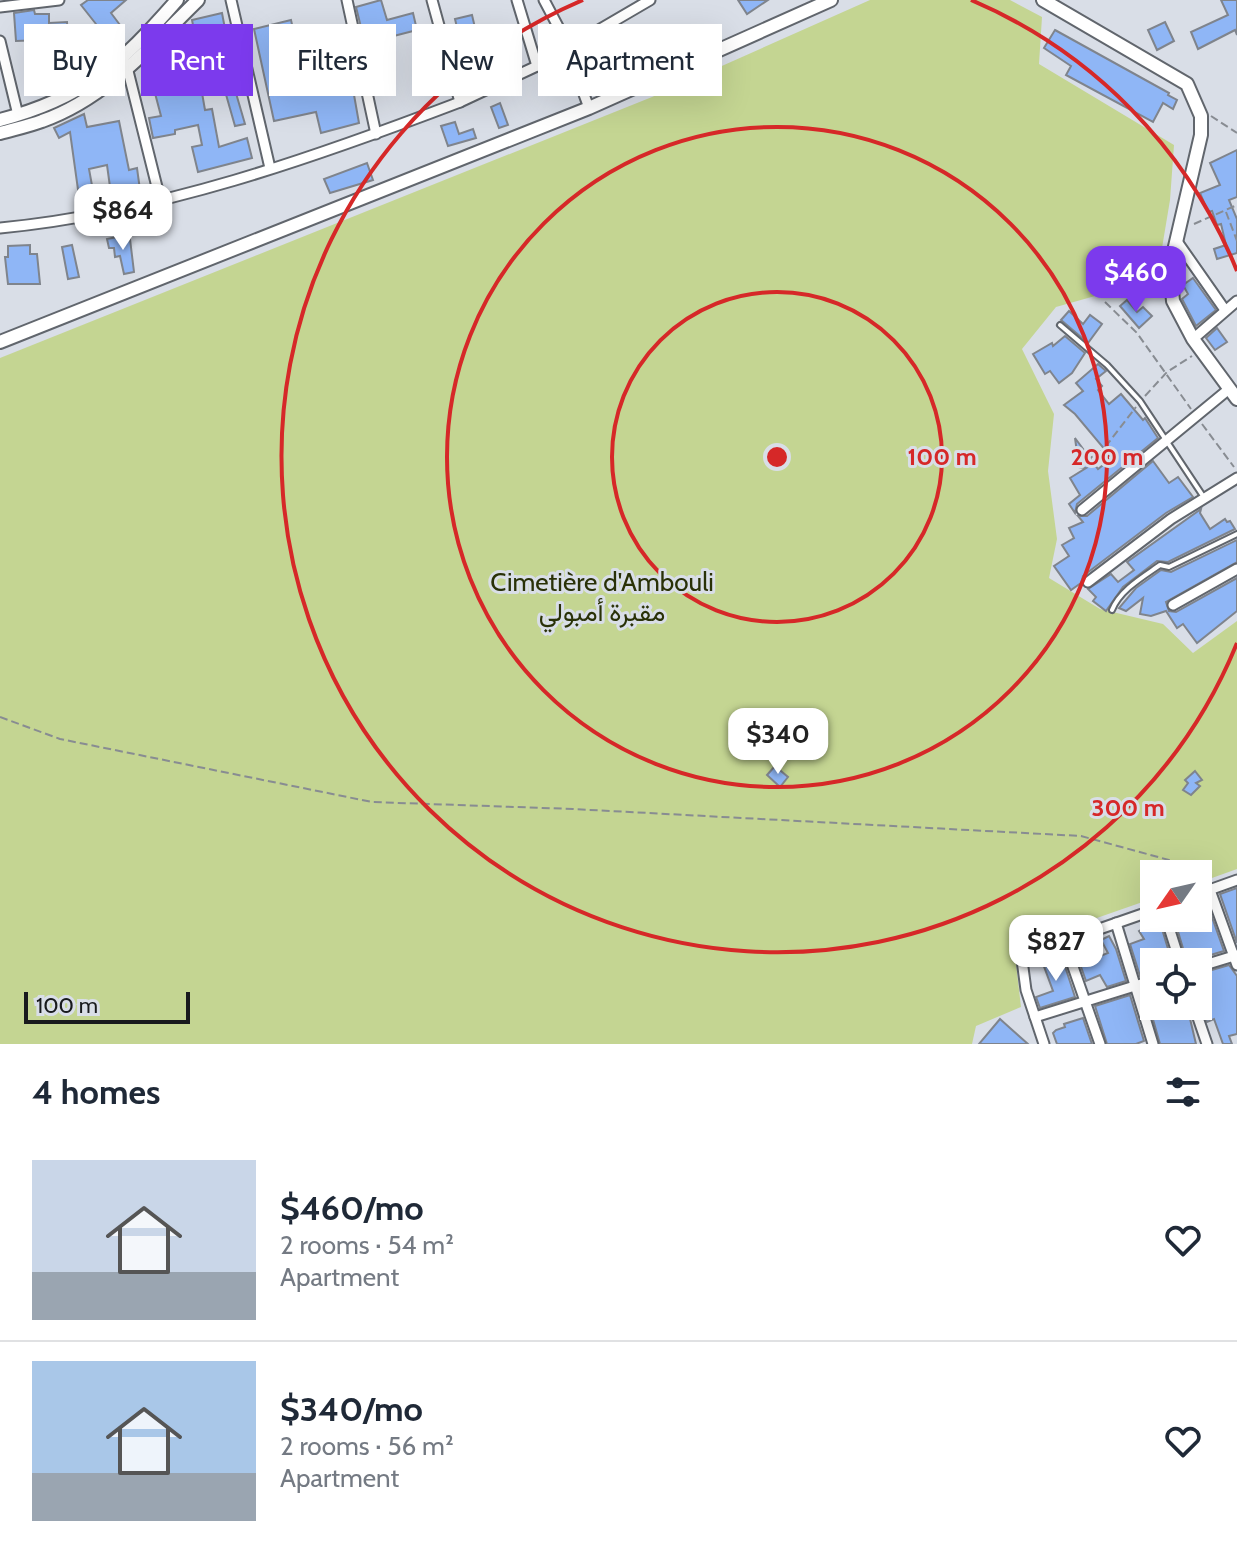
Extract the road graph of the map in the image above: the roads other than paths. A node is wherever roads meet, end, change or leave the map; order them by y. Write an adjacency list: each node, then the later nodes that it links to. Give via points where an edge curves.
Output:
1 (59, 0): 11 (street)
2 (231, 0): 26 (street)
3 (347, 0): 25 (street)
4 (432, 0): 20 (street)
5 (517, 0): 16 (street)
6 (544, 0): 12 (street)
7 (650, 0): 13 (street)
8 (831, 0): 21 (street)
9 (1043, 0): 29 (street, via 1187,84 1201,116 1201,135)
10 (186, 2): 15 (street, via 146,35)
11 (0, 7)
12 (556, 24)
13 (609, 24)
14 (0, 41): 22 (street)
15 (125, 62): 27 (street)
16 (537, 66): 20 (street)
17 (67, 96): 22 (street)
18 (88, 96): 24 (street, via 43,121)
19 (585, 96): 21 (street)
20 (460, 102): 25 (street)
21 (589, 108): 34 (street)
22 (18, 115): 23 (street)
23 (0, 120)
24 (0, 133)
25 (376, 134): 26 (street)
26 (270, 168): 27 (street)
27 (160, 199): 28 (street, via 84,217)
28 (0, 228)
29 (1177, 235): 31 (street); 33 (street, via 1170,268 1173,301)
30 (1237, 301): 31 (street)
31 (1225, 310): 33 (street)
32 (1060, 325): 36 (lane, via 1140,401)
33 (1193, 339): 35 (street)
34 (0, 342)
35 (1233, 394): 36 (street)
36 (1167, 442): 38 (lane); 39 (street)
37 (1237, 478): 38 (street)
38 (1205, 498): 42 (street)
39 (1082, 510)
40 (1237, 534): 44 (lane, via 1169,567 1160,565 1126,590)
41 (1237, 569): 43 (street)
42 (1088, 582)
43 (1173, 605)
44 (1112, 610)
45 (1237, 880): 46 (street)
46 (1212, 889)
47 (1212, 895): 51 (street)
48 (1140, 915): 49 (street)
49 (1116, 923): 50 (street); 54 (street)
50 (1064, 941): 55 (street); 56 (street, via 1022,960)
51 (1236, 959): 52 (street)
52 (1212, 964)
53 (1140, 984): 54 (street)
54 (1135, 985): 55 (street); 60 (street)
55 (1085, 1002): 56 (street); 59 (street)
56 (1035, 1017): 58 (street)
57 (1199, 1020): 61 (street)
58 (1044, 1044)
59 (1100, 1044)
60 (1153, 1044)
61 (1207, 1044)

